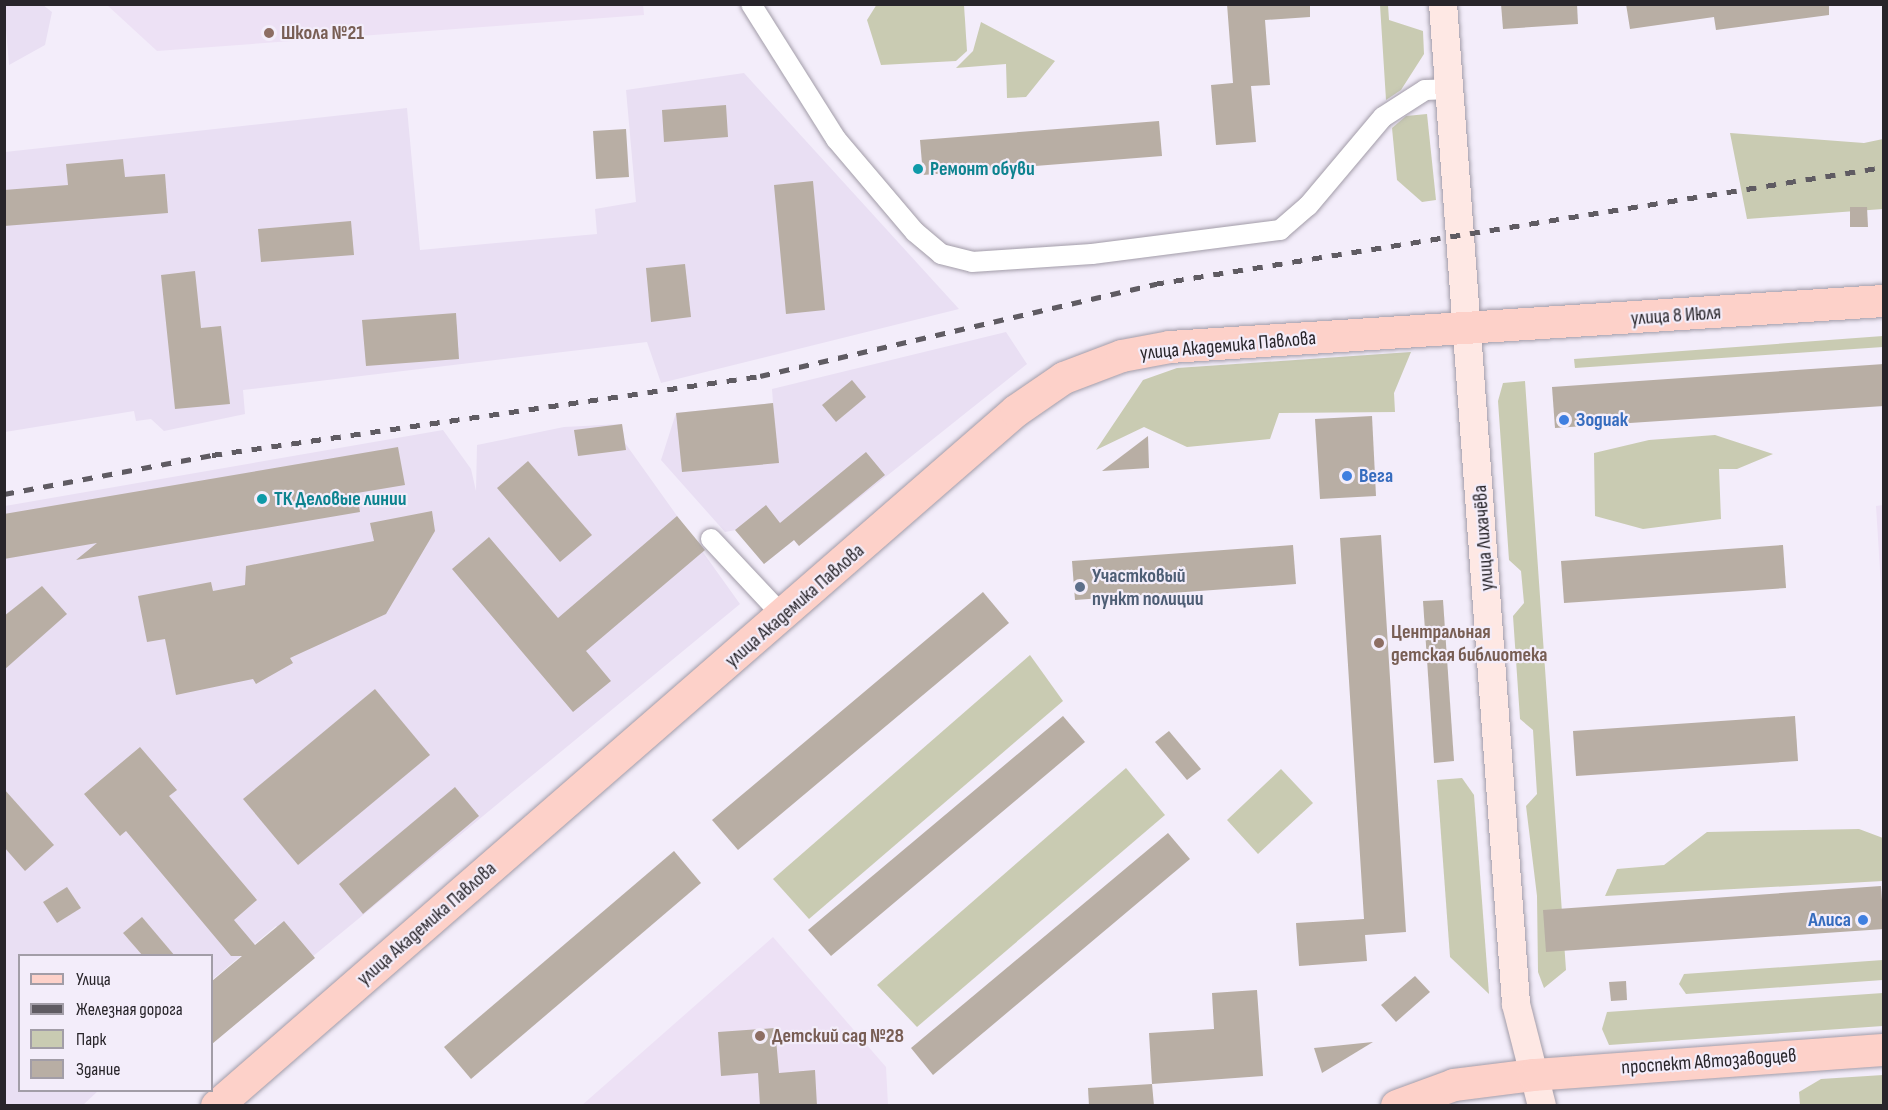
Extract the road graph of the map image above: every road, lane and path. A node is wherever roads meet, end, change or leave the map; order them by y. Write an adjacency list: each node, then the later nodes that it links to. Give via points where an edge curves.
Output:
1 (751, 4): 3 (street, via 836,139 915,232 941,254 972,262 1092,254 1280,230 1308,206 1383,117 1425,90)
2 (1443, 4): 3 (main road, улица Лихачёва)
3 (1450, 89): 5 (main road, улица Лихачёва)
4 (1884, 301): 5 (main road, улица 8 Июля)
5 (1469, 331): 7 (main road, улица Академика Павлова, via 1170,347 1122,356 1064,378 1016,411); 9 (main road, улица Лихачёва, via 1516,1004)
6 (711, 539): 7 (street)
7 (783, 616): 10 (main road, улица Академика Павлова)
8 (1884, 1050): 9 (main road, проспект Автозаводцев)
9 (1534, 1075): 11 (main road, проспект Автозаводцев, via 1454,1086); 12 (main road, улица Лихачёва)
10 (217, 1106)
11 (1397, 1106)
12 (1542, 1106)

